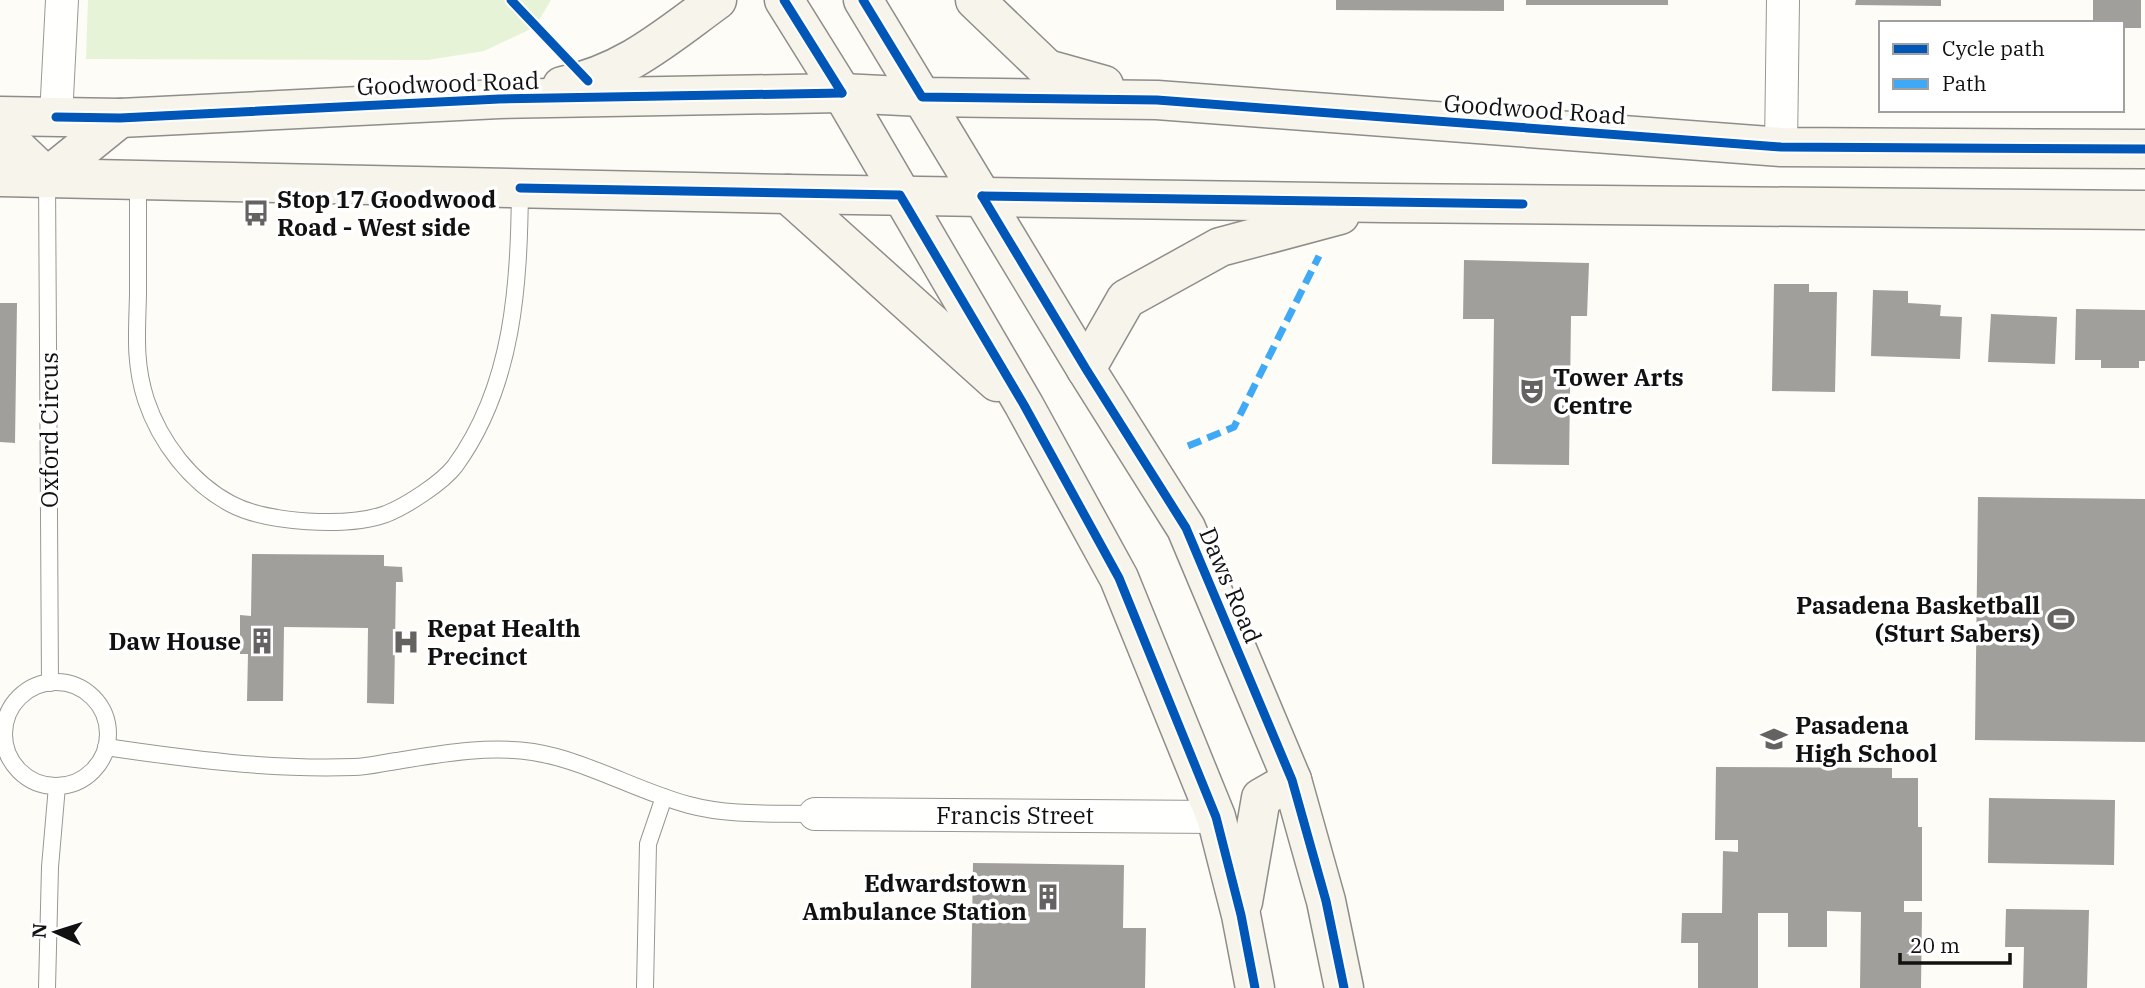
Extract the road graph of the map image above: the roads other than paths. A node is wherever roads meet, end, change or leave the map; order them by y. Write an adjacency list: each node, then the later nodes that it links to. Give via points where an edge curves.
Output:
1 (62, 0): 12 (street)
2 (717, 0): 9 (main road, via 639,57 588,81)
3 (784, 0): 7 (main road)
4 (863, 0): 8 (main road, Daws Road)
5 (975, 0): 10 (main road, via 1046,69)
6 (1783, 0): 15 (street)
7 (842, 93): 8 (main road, Goodwood Road); 9 (main road, Goodwood Road); 22 (main road)
8 (922, 97): 10 (main road, Goodwood Road); 23 (main road, Daws Road)
9 (499, 99): 13 (main road, Goodwood Road)
10 (1157, 100): 15 (main road, Goodwood Road)
11 (0, 116): 12 (main road, Goodwood Road)
12 (56, 117): 13 (main road, Goodwood Road)
13 (120, 118): 18 (main road)
14 (0, 132): 18 (main road)
15 (1782, 147): 16 (main road, Goodwood Road)
16 (2145, 149)
17 (0, 177): 18 (main road)
18 (47, 177): 19 (main road); 28 (lane, Oxford Circus)
19 (138, 179): 20 (main road); 20 (lane, via 137,365 161,433 203,485 231,504 288,520 353,522 387,514 422,494 453,469 477,433 499,379 511,322 519,270)
20 (520, 188): 21 (main road)
21 (788, 194): 22 (main road); 27 (main road)
22 (900, 195): 23 (main road); 27 (main road)
23 (982, 195): 24 (main road); 26 (main road, Daws Road)
24 (1384, 203): 25 (main road); 26 (main road, via 1220,247 1133,295 1126,299)
25 (2145, 210)
26 (1086, 369): 31 (main road, Daws Road, via 1186,528)
27 (1024, 405): 35 (main road, via 1119,578)
28 (50, 683): 29 (lane, via 19,699); 30 (lane, via 76,686 91,696 107,725)
29 (2, 729): 32 (lane, via 9,756 19,771 32,781)
30 (106, 747): 32 (lane, via 93,771 80,781); 33 (lane, via 197,760 356,767 444,753 532,752)
31 (1292, 780): 36 (main road, via 1261,798); 40 (main road, Daws Road, via 1326,901)
32 (57, 786): 37 (lane)
33 (664, 797): 34 (lane, via 719,811); 38 (lane, via 648,844)
34 (815, 814): 35 (street, Francis Street)
35 (1216, 817): 36 (main road)
36 (1241, 915): 39 (main road)
37 (47, 988)
38 (645, 988)
39 (1255, 988)
40 (1344, 988)

